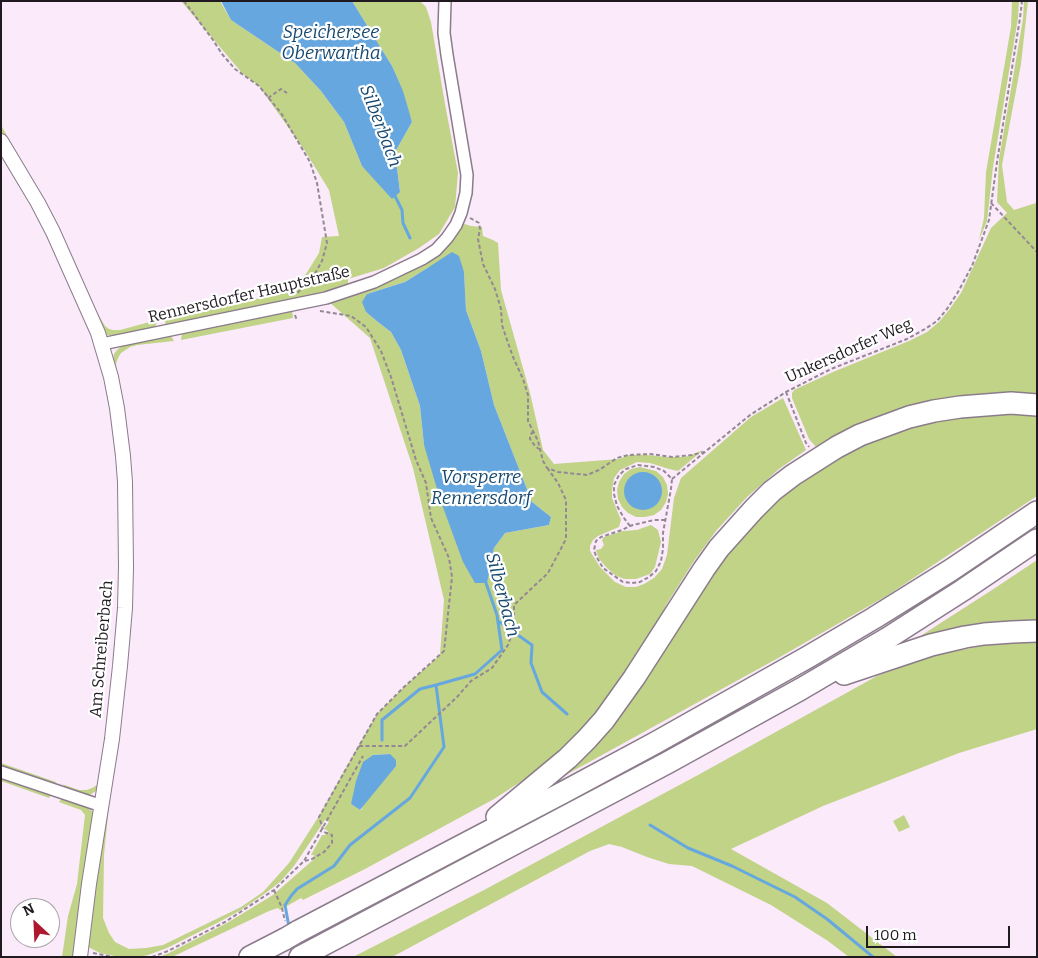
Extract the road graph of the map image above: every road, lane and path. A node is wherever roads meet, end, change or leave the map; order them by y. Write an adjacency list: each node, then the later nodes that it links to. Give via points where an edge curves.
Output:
1 (184, 1): 5 (path, via 222,54)
2 (444, 1): 12 (street, Rennersdorfer Hauptstraße, via 446,55 468,175 462,213 436,250 374,282 326,298)
3 (1022, 1): 7 (path, Unkersdorfer Weg)
4 (287, 93): 5 (path, via 281,89)
5 (268, 98): 10 (path, via 281,113 310,162 317,183 327,243 312,279 294,296)
6 (1, 141): 12 (street, Am Schreiberbach, via 53,232)
7 (991, 203): 9 (path); 13 (path, Unkersdorfer Weg, via 989,220 972,266 937,321 907,339 830,369)
8 (479, 223): 15 (path, via 478,239 483,264 501,309 508,344 524,379 528,420)
9 (1037, 252)
10 (303, 294)
11 (318, 310): 27 (path, via 351,316 366,327 381,351 426,483 431,518 449,558 452,578 444,651 377,714)
12 (102, 344): 30 (street, Am Schreiberbach, via 120,429 125,482 126,567 120,666)
13 (786, 392): 17 (path, Unkersdorfer Weg, via 750,415); 18 (path, via 806,443)
14 (1037, 405): 18 (highway, via 968,406 917,415 860,435)
15 (533, 431): 16 (path); 16 (path, via 530,439)
16 (540, 449): 19 (path)
17 (706, 451): 19 (path, via 672,456 628,454 586,475); 20 (path, Unkersdorfer Weg)
18 (818, 458): 32 (highway, via 772,491 719,548 629,686 587,739)
19 (547, 468): 27 (path, via 566,500 566,539 548,574 514,605 514,627 508,645 492,668 470,681 405,746)
20 (672, 479): 22 (path); 23 (path, via 664,472 647,466 626,469 619,475 614,494 617,506)
21 (1037, 512): 32 (highway, via 943,575 808,657)
22 (665, 520): 23 (path); 23 (path, via 661,561 656,571 640,582 632,583 623,582 603,568 594,550 596,541 601,537)
23 (630, 526)
24 (1037, 540): 26 (highway, via 905,627)
25 (1037, 632): 26 (highway, via 984,634 931,645)
26 (801, 689): 37 (highway, via 694,749)
27 (359, 746): 31 (path, via 319,817)
28 (363, 756): 31 (path)
29 (1, 772): 30 (street)
30 (102, 806): 36 (street, Am Schreiberbach)
31 (322, 830): 33 (path); 33 (path, via 332,835 332,843 324,852)
32 (464, 844): 40 (highway)
33 (304, 861): 34 (path)
34 (274, 890): 35 (path); 39 (path, via 225,922)
35 (282, 908)
36 (80, 954): 38 (path)
37 (301, 956)
38 (113, 957)
39 (152, 957)
40 (250, 957)

